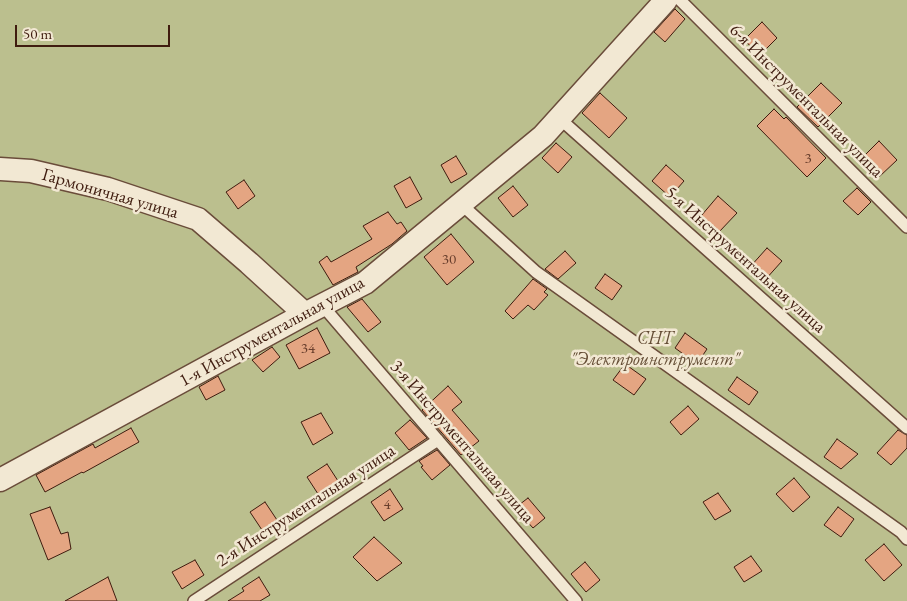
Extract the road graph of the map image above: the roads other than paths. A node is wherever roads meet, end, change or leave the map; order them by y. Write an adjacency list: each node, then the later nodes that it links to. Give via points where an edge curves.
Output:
1 (666, 0): 3 (street, 1-я Инструментальная улица)
2 (680, 0): 6 (lane, 6-я Инструментальная улица)
3 (559, 118): 5 (street, 1-я Инструментальная улица, via 543,136); 8 (lane, 5-я Инструментальная улица)
4 (0, 169): 7 (street, Гармоничная улица, via 31,171 108,189 198,220 249,263)
5 (460, 204): 7 (street, 1-я Инструментальная улица, via 365,283); 11 (lane, via 536,272)
6 (907, 226)
7 (313, 309): 9 (lane, 3-я Инструментальная улица); 10 (street, 1-я Инструментальная улица)
8 (907, 428)
9 (438, 440): 12 (lane, 2-я Инструментальная улица); 13 (lane, 3-я Инструментальная улица)
10 (0, 480)
11 (907, 539)
12 (194, 601)
13 (576, 601)

